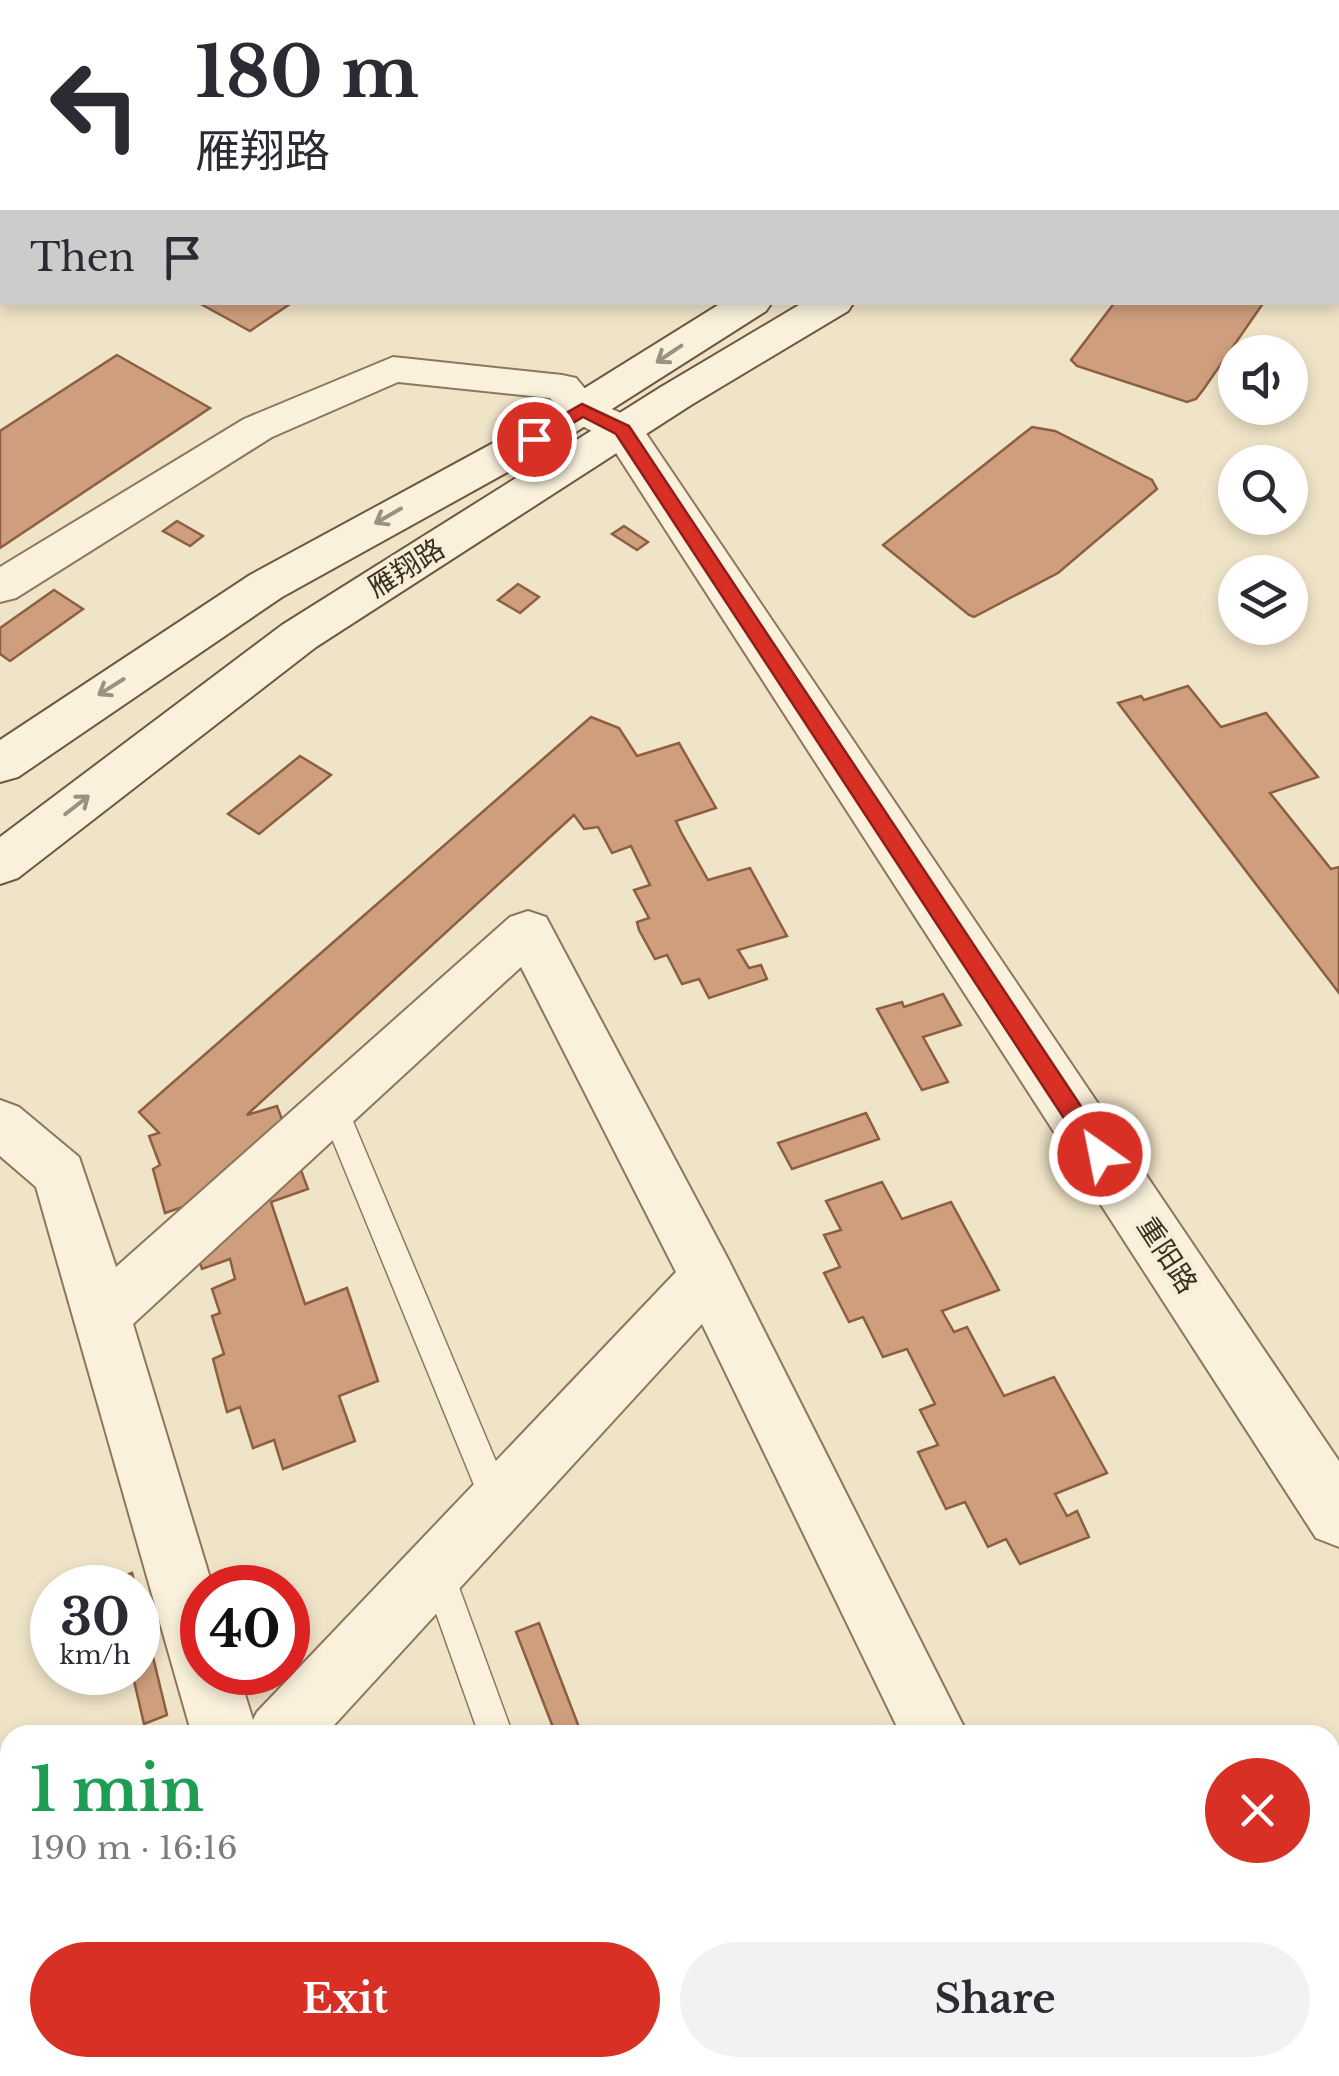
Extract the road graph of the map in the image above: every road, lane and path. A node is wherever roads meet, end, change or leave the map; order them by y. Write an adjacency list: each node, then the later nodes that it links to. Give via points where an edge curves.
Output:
1 (748, 305): 3 (main road, 雁翔路, one-way to 3)
2 (828, 305): 3 (main road, 雁翔路)
3 (602, 420): 4 (street, via 562,387 393,369 258,428); 5 (main road, 雁翔路, one-way to 5, via 266,586); 6 (main road, 雁翔路, one-way to 3, via 300,636); 12 (main road, 重阳路)
4 (0, 587)
5 (0, 764)
6 (0, 864)
7 (333, 1107): 9 (street, via 528,931); 10 (street); 11 (lane)
8 (0, 1124): 10 (street, via 60,1174)
9 (708, 1277): 11 (street); 19 (street)
10 (102, 1316): 14 (street)
11 (497, 1502): 13 (street)
12 (1339, 1516)
13 (436, 1568): 17 (street); 18 (lane)
14 (180, 1584)
15 (213, 1695): 16 (street)
16 (221, 1725)
17 (289, 1725)
18 (492, 1725)
19 (930, 1725)

